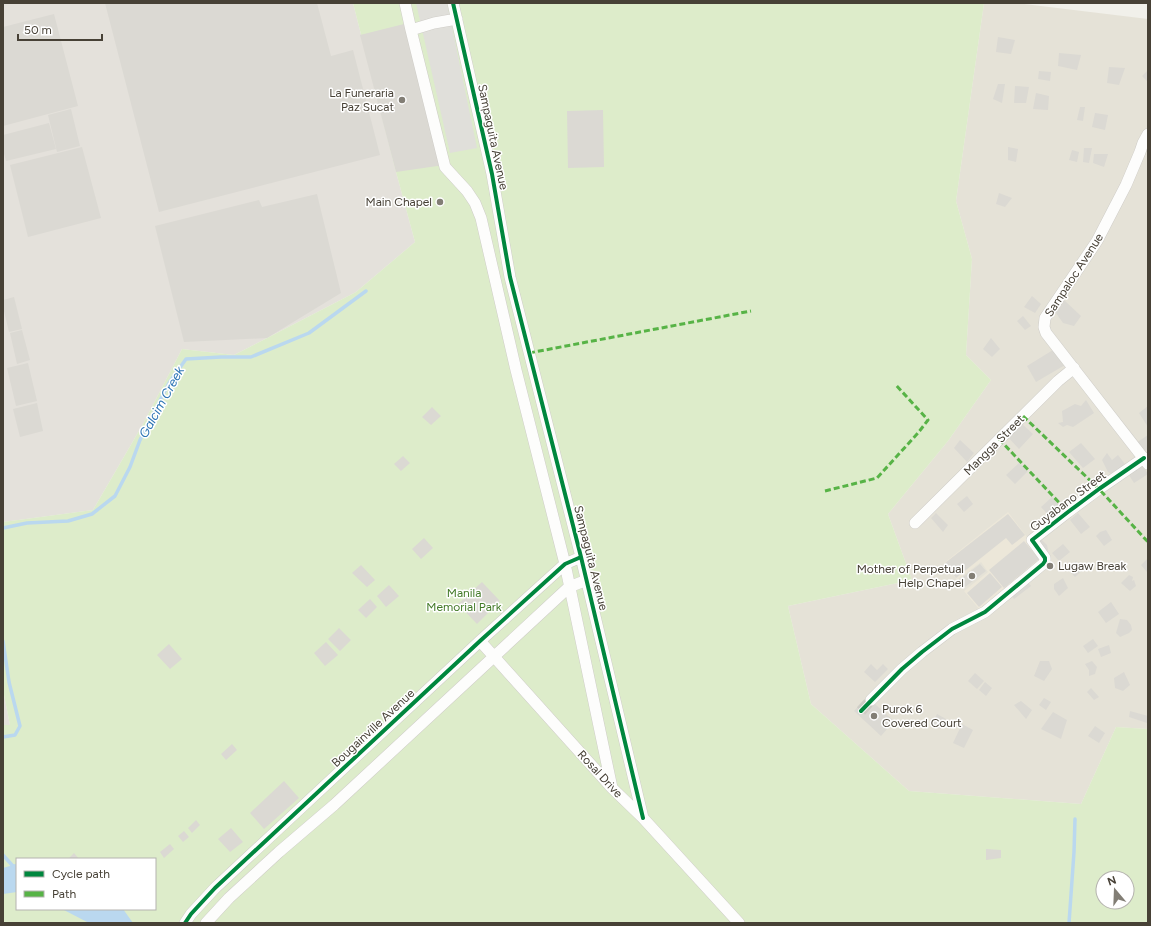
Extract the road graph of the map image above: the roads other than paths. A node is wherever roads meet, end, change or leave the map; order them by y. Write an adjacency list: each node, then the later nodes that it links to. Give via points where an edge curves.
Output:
1 (405, 3): 4 (street)
2 (453, 3): 3 (street, Sampaguita Avenue)
3 (457, 19): 4 (street); 6 (street, Sampaguita Avenue, via 492,174)
4 (411, 30): 7 (street, via 445,167 467,191 481,218)
5 (1148, 134): 8 (street, Sampaloc Avenue, via 1126,185 1097,240 1045,318 1046,333)
6 (517, 305): 7 (street); 11 (street, Sampaguita Avenue)
7 (501, 308): 12 (street)
8 (1074, 368): 9 (street, Sampaloc Avenue); 10 (street, Mangga Street)
9 (1146, 461): 17 (street, Guyabano Street, via 1099,488 1032,540 1045,558 1043,564 984,612 952,629 922,652)
10 (915, 523)
11 (581, 557): 12 (street, Bougainville Avenue); 13 (street, Sampaguita Avenue)
12 (565, 564): 14 (street); 15 (street, Bougainville Avenue)
13 (587, 580): 14 (street); 19 (street, Sampaguita Avenue)
14 (569, 587): 16 (street); 18 (street)
15 (480, 641): 16 (street, Rosal Drive); 20 (street, Bougainville Avenue, via 215,888)
16 (493, 657): 18 (street, Rosal Drive); 21 (street, via 235,893)
17 (871, 700)
18 (612, 788): 19 (street, Rosal Drive)
19 (643, 818): 22 (street, Rosal Drive)
20 (185, 923)
21 (206, 923)
22 (739, 923)

